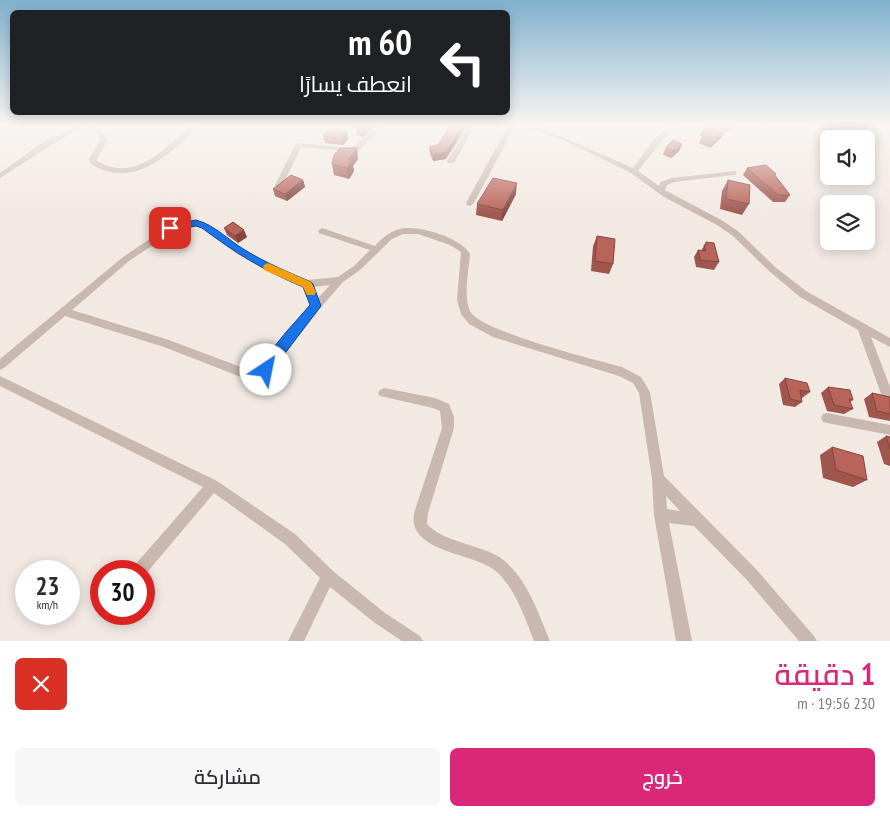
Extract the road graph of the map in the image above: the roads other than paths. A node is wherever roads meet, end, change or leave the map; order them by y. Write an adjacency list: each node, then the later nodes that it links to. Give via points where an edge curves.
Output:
1 (27, 156): 12 (street)
2 (94, 156): 3 (street, via 94,162 130,172)
3 (157, 156)
4 (293, 156): 13 (street)
5 (454, 156): 9 (street)
6 (496, 156): 15 (street)
7 (602, 156): 10 (street)
8 (646, 156): 10 (street)
9 (451, 161)
10 (634, 171): 14 (street)
11 (734, 174): 14 (street, via 672,180 664,184)
12 (0, 176)
13 (279, 185)
14 (661, 191): 22 (street, via 728,229 790,285)
15 (470, 203)
16 (322, 231): 17 (street)
17 (375, 249): 18 (street); 30 (street, via 388,237 409,230 454,243 466,254 462,300 466,314 473,321 497,334 622,372 637,380 644,392)
18 (340, 280): 19 (street); 20 (street)
19 (308, 284): 20 (street); 21 (street, via 276,272 240,252 205,226 184,224 170,228 126,259)
20 (316, 306): 21 (street, via 266,370 255,374)
21 (64, 312): 24 (street)
22 (863, 328): 23 (street); 27 (street)
23 (890, 343)
24 (0, 365)
25 (0, 381): 31 (street)
26 (384, 393): 38 (street, via 436,403 446,408 448,428 421,513 422,529 438,540 496,562 521,596)
27 (890, 402)
28 (827, 418): 29 (street)
29 (890, 430)
30 (658, 479): 32 (street); 33 (street)
31 (213, 485): 34 (street); 35 (street, via 290,539)
32 (661, 516): 33 (street); 39 (street)
33 (695, 519): 40 (street, via 751,574)
34 (148, 560)
35 (328, 576): 36 (street); 37 (street, via 380,618)
36 (296, 641)
37 (415, 641)
38 (542, 641)
39 (684, 641)
40 (809, 641)

